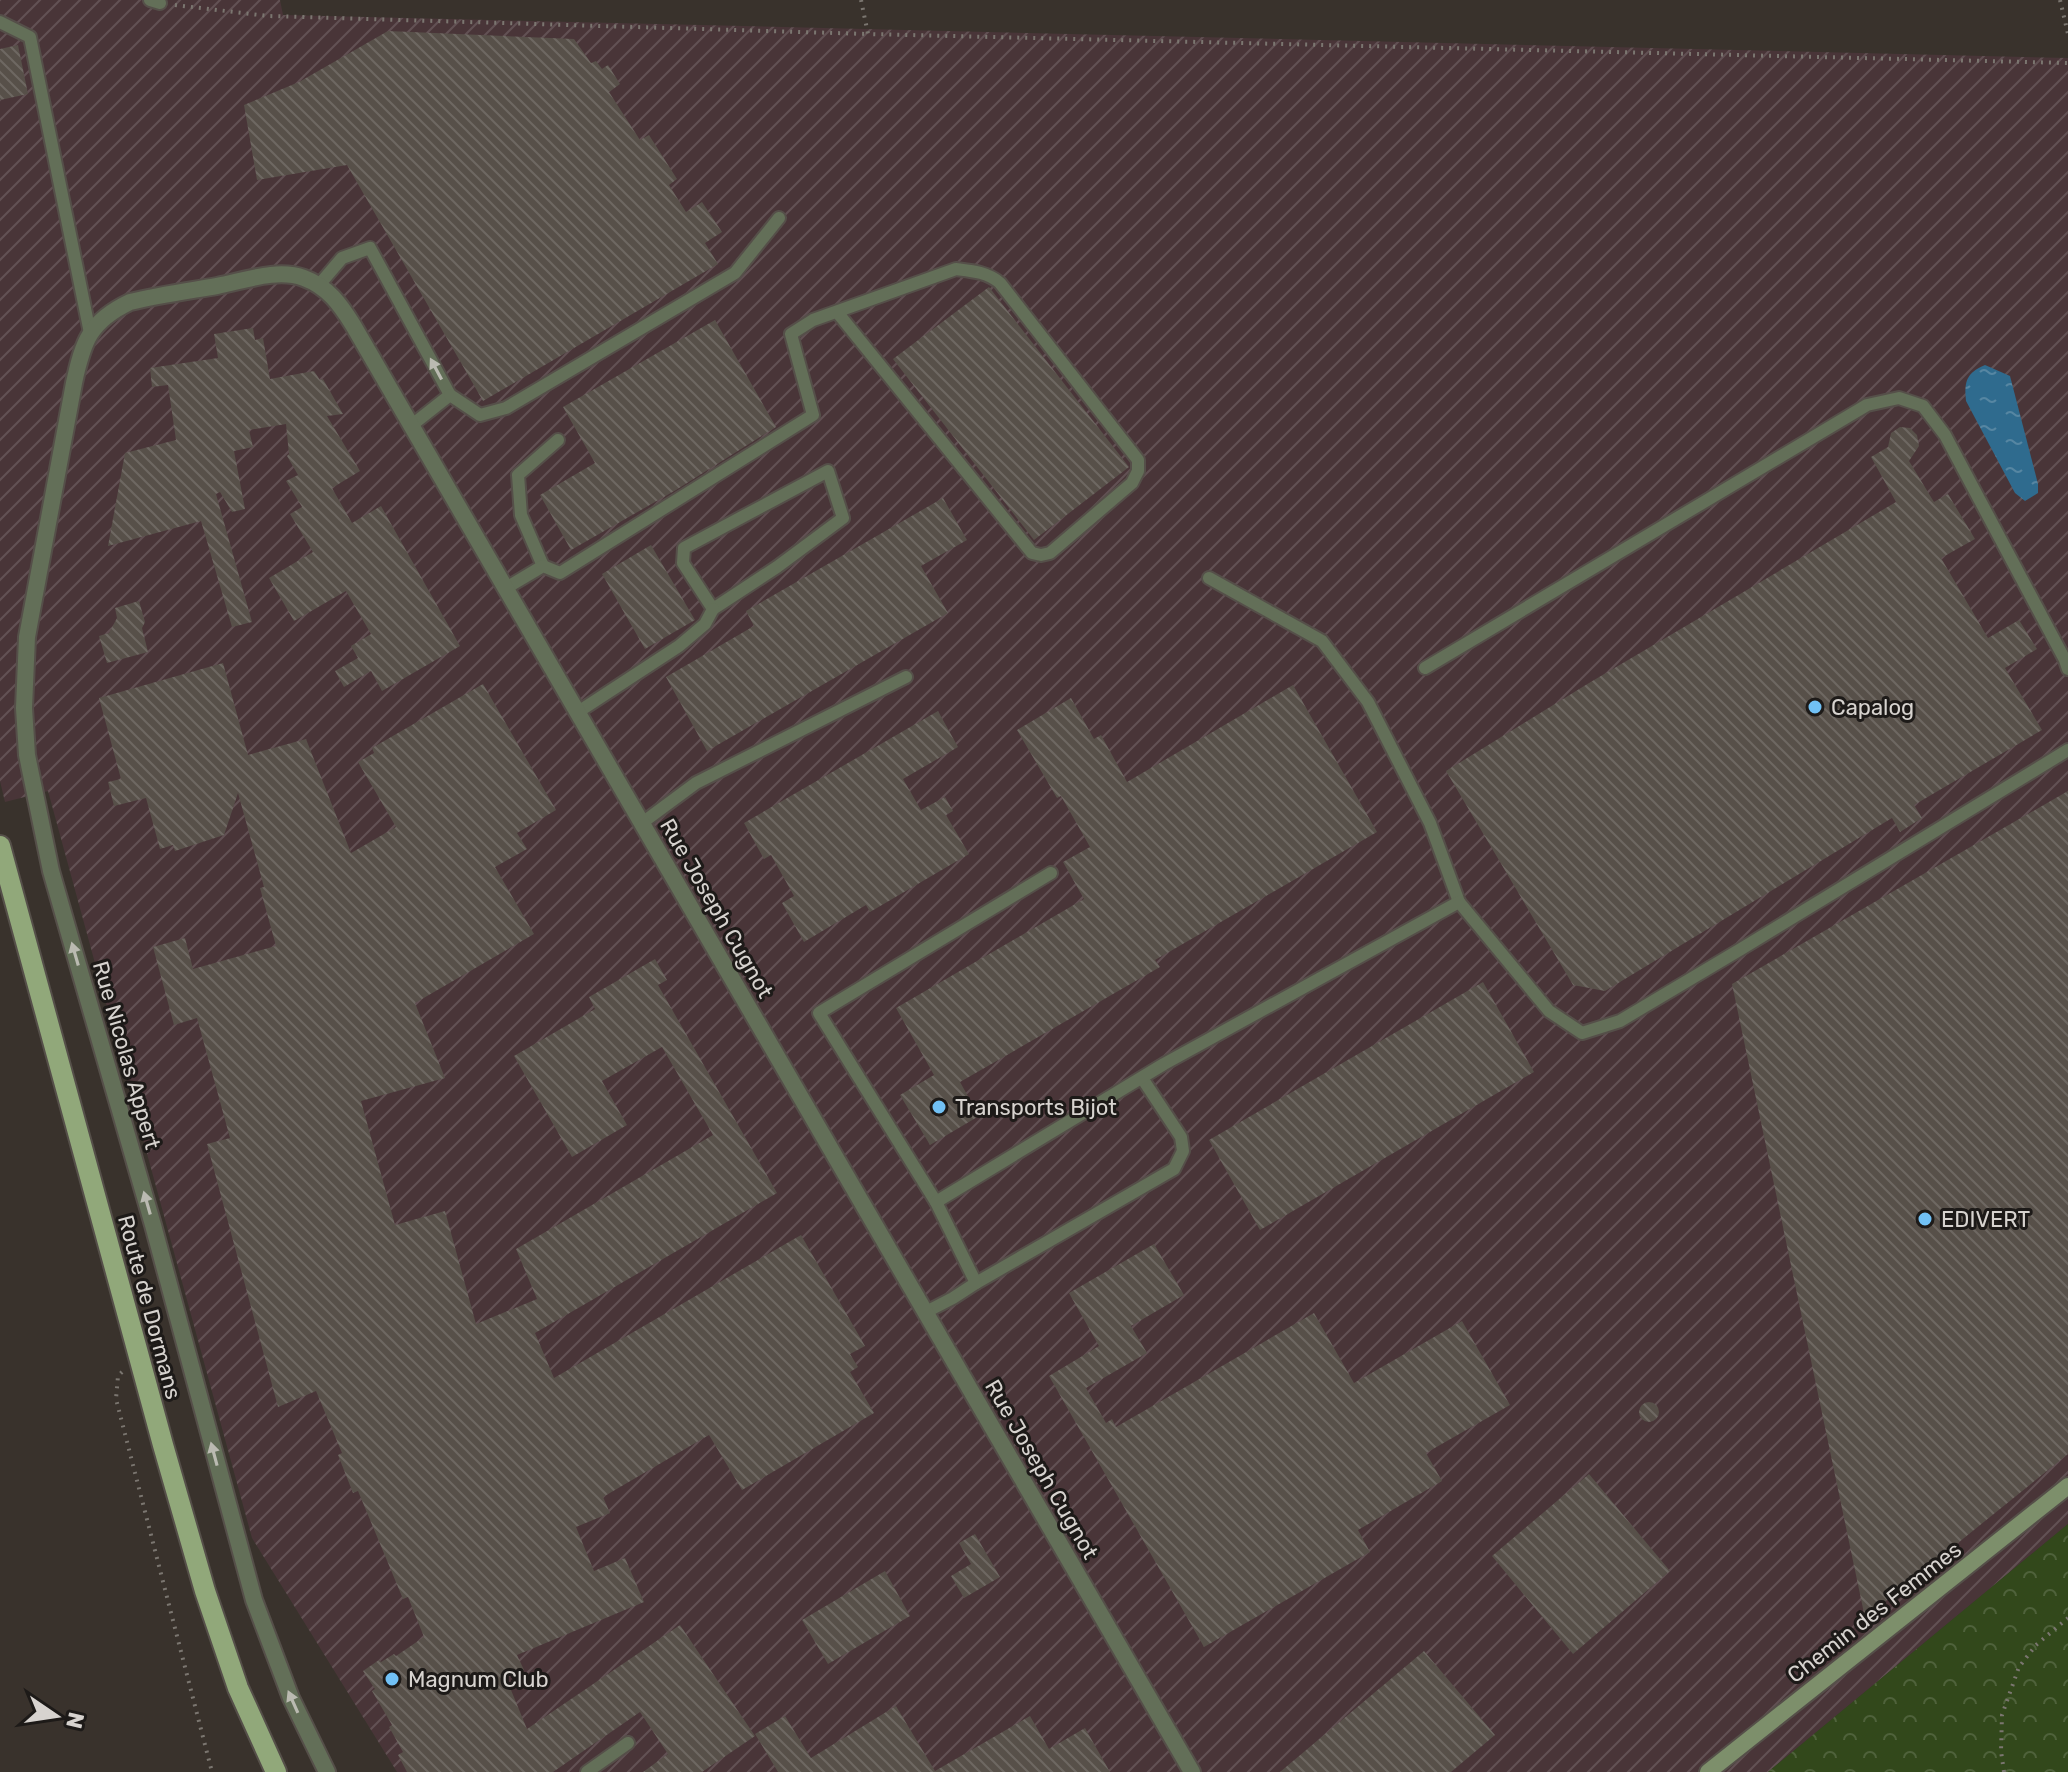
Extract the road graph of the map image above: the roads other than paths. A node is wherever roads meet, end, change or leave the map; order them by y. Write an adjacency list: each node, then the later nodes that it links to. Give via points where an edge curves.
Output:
1 (0, 22): 5 (lane, via 30,37)
2 (779, 218): 6 (lane, via 735,273 506,408 480,415)
3 (319, 285): 5 (street, via 302,277 273,275 159,295 114,310); 6 (lane, one-way to 3, via 370,248 342,258); 7 (street, Rue Joseph Cugnot, via 341,306)
4 (837, 312): 4 (lane, via 1032,553 1050,553 1132,483 1138,460 993,277 956,269); 9 (lane, via 791,334 813,415 560,573)
5 (90, 333): 29 (street, Rue Nicolas Appert, one-way to 5, via 291,1698 254,1600 51,871 27,755 27,637 74,383)
6 (450, 395): 7 (lane)
7 (412, 425): 11 (street, Rue Joseph Cugnot)
8 (558, 440): 9 (lane, via 518,475 521,515)
9 (543, 566): 11 (lane)
10 (1209, 578): 21 (lane, via 1322,641 1368,702 1430,823)
11 (506, 588): 16 (street, Rue Joseph Cugnot)
12 (713, 609): 12 (lane, via 843,518 828,471 684,548 683,563); 16 (lane, via 705,624 679,646)
13 (1425, 668): 14 (lane, via 1867,405 1899,398 1923,406 1945,435)
14 (2068, 669)
15 (906, 677): 18 (lane, via 696,783)
16 (578, 712): 18 (street, Rue Joseph Cugnot)
17 (2068, 750): 21 (lane, via 1620,1021 1582,1033 1549,1011)
18 (642, 823): 25 (street, Rue Joseph Cugnot)
19 (0, 846): 28 (main road, Route de Dormans, via 205,1591 238,1688)
20 (1051, 873): 23 (lane, via 819,1013)
21 (1459, 902): 22 (lane)
22 (1142, 1078): 23 (lane); 24 (lane, via 1181,1137 1183,1151 1174,1169)
23 (936, 1202): 24 (lane)
24 (976, 1283): 25 (lane)
25 (926, 1312): 31 (street, Rue Joseph Cugnot)
26 (2068, 1486): 32 (street, Chemin des Femmes)
27 (628, 1743): 30 (lane)
28 (276, 1772)
29 (327, 1772)
30 (587, 1772)
31 (1192, 1772)
32 (1708, 1772)

